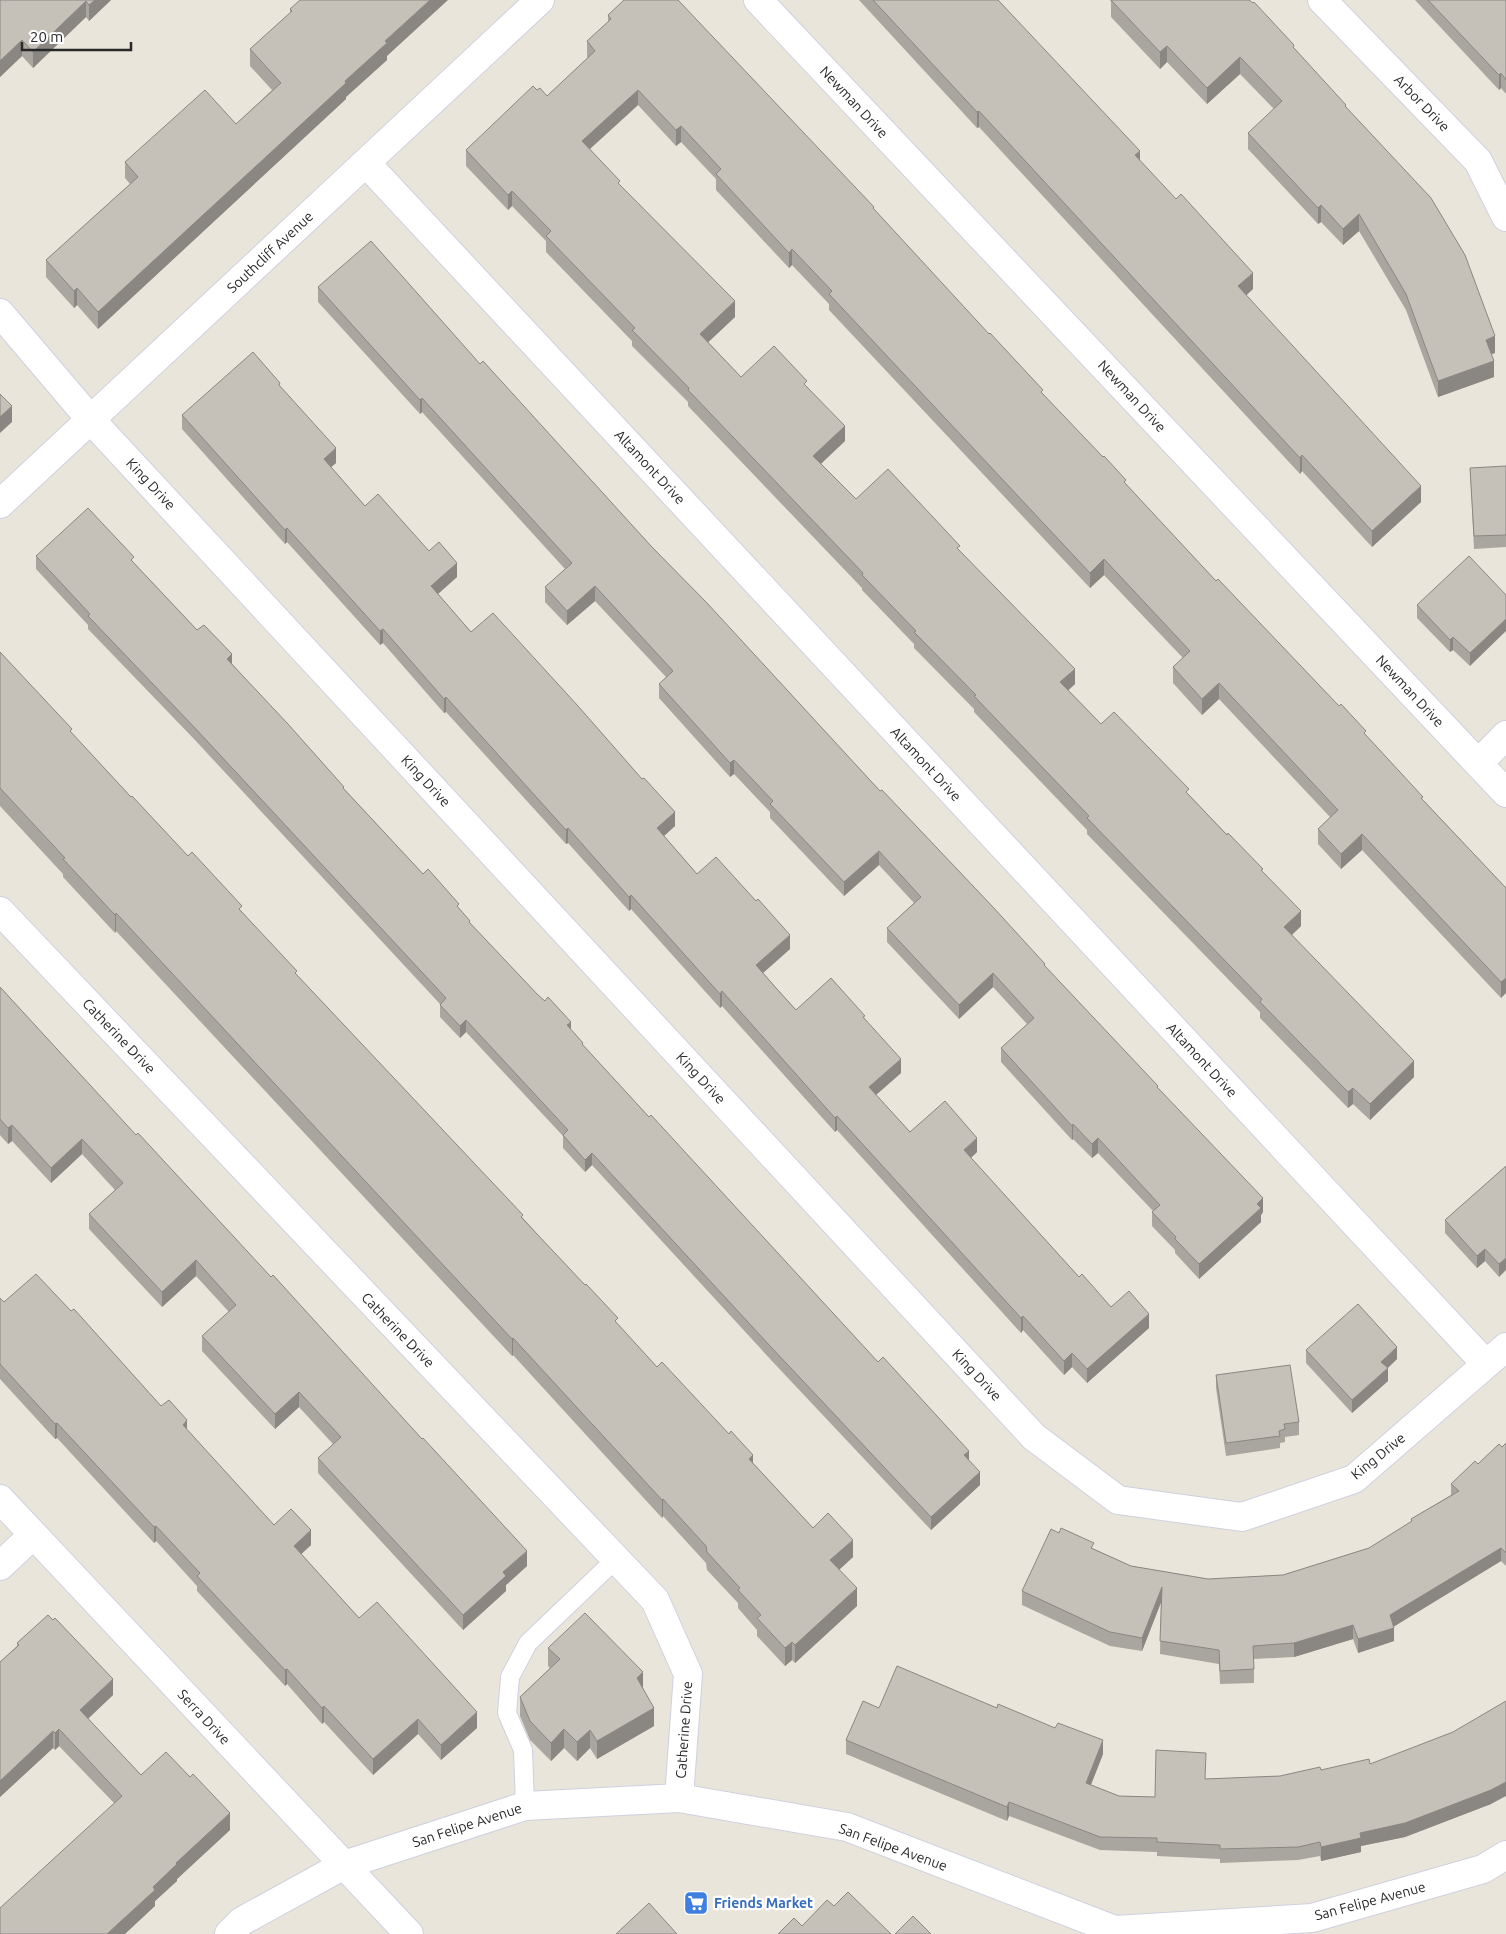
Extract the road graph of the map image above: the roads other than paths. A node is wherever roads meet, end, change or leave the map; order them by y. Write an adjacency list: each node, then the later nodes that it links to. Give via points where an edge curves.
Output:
1 (540, 0): 4 (street, Southcliff Avenue)
2 (758, 0): 10 (street, Newman Drive)
3 (1322, 0): 5 (street, Arbor Drive, via 1478,161)
4 (366, 163): 7 (street, Southcliff Avenue); 13 (street, Altamont Drive)
5 (1506, 217)
6 (0, 313): 7 (street, King Drive)
7 (91, 420): 8 (street, Southcliff Avenue); 13 (street, King Drive, via 1034,1437 1118,1500 1242,1517 1354,1479)
8 (0, 504)
9 (1506, 735): 10 (street)
10 (1479, 763): 11 (street, Newman Drive)
11 (1506, 792)
12 (0, 911): 16 (street, Catherine Drive)
13 (1496, 1356)
14 (0, 1499): 15 (street, Serra Drive)
15 (33, 1535): 17 (street); 21 (street, Serra Drive)
16 (616, 1559): 18 (street, Catherine Drive, via 655,1600 688,1674); 19 (lane, via 528,1644 510,1677 507,1712 523,1750)
17 (0, 1566)
18 (679, 1798): 19 (street, San Felipe Avenue); 22 (street, San Felipe Avenue, via 847,1828)
19 (525, 1806): 21 (street, San Felipe Avenue)
20 (1506, 1855): 22 (street, San Felipe Avenue, via 1483,1869 1312,1918)
21 (344, 1865): 23 (street, San Felipe Avenue, via 242,1921); 24 (street, Serra Drive)
22 (1115, 1932)
23 (229, 1934)
24 (409, 1934)

